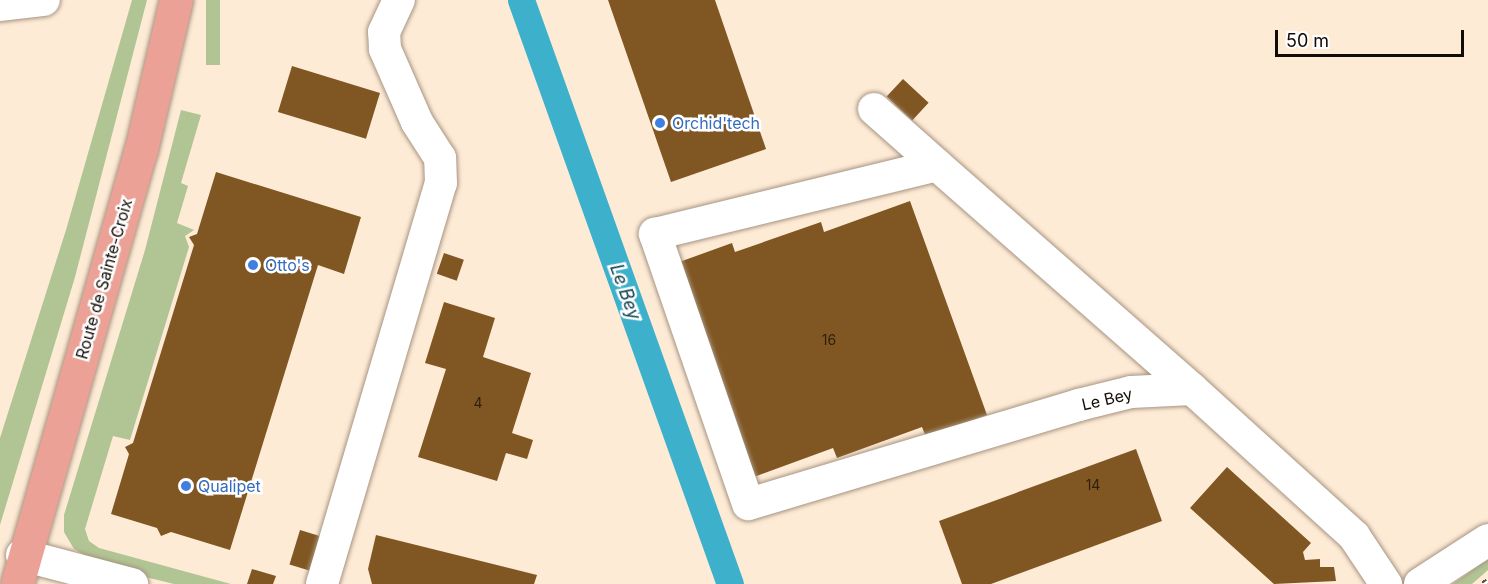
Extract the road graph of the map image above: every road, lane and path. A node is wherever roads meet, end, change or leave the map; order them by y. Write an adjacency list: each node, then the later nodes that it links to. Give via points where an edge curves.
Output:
1 (44, 0): 4 (street)
2 (176, 0): 9 (main road, Route de Sainte-Croix, via 141,150)
3 (399, 0): 11 (street, via 384,32 385,49 417,122 440,158 441,183)
4 (0, 5)
5 (874, 109): 6 (street)
6 (937, 165): 7 (street); 7 (street, Le Bey, via 654,234 748,504 1079,405 1131,392)
7 (1192, 389): 12 (street, via 1354,536)
8 (1488, 540): 13 (street)
9 (16, 574): 10 (street)
10 (132, 584)
11 (322, 584)
12 (1386, 584)
13 (1420, 584)

